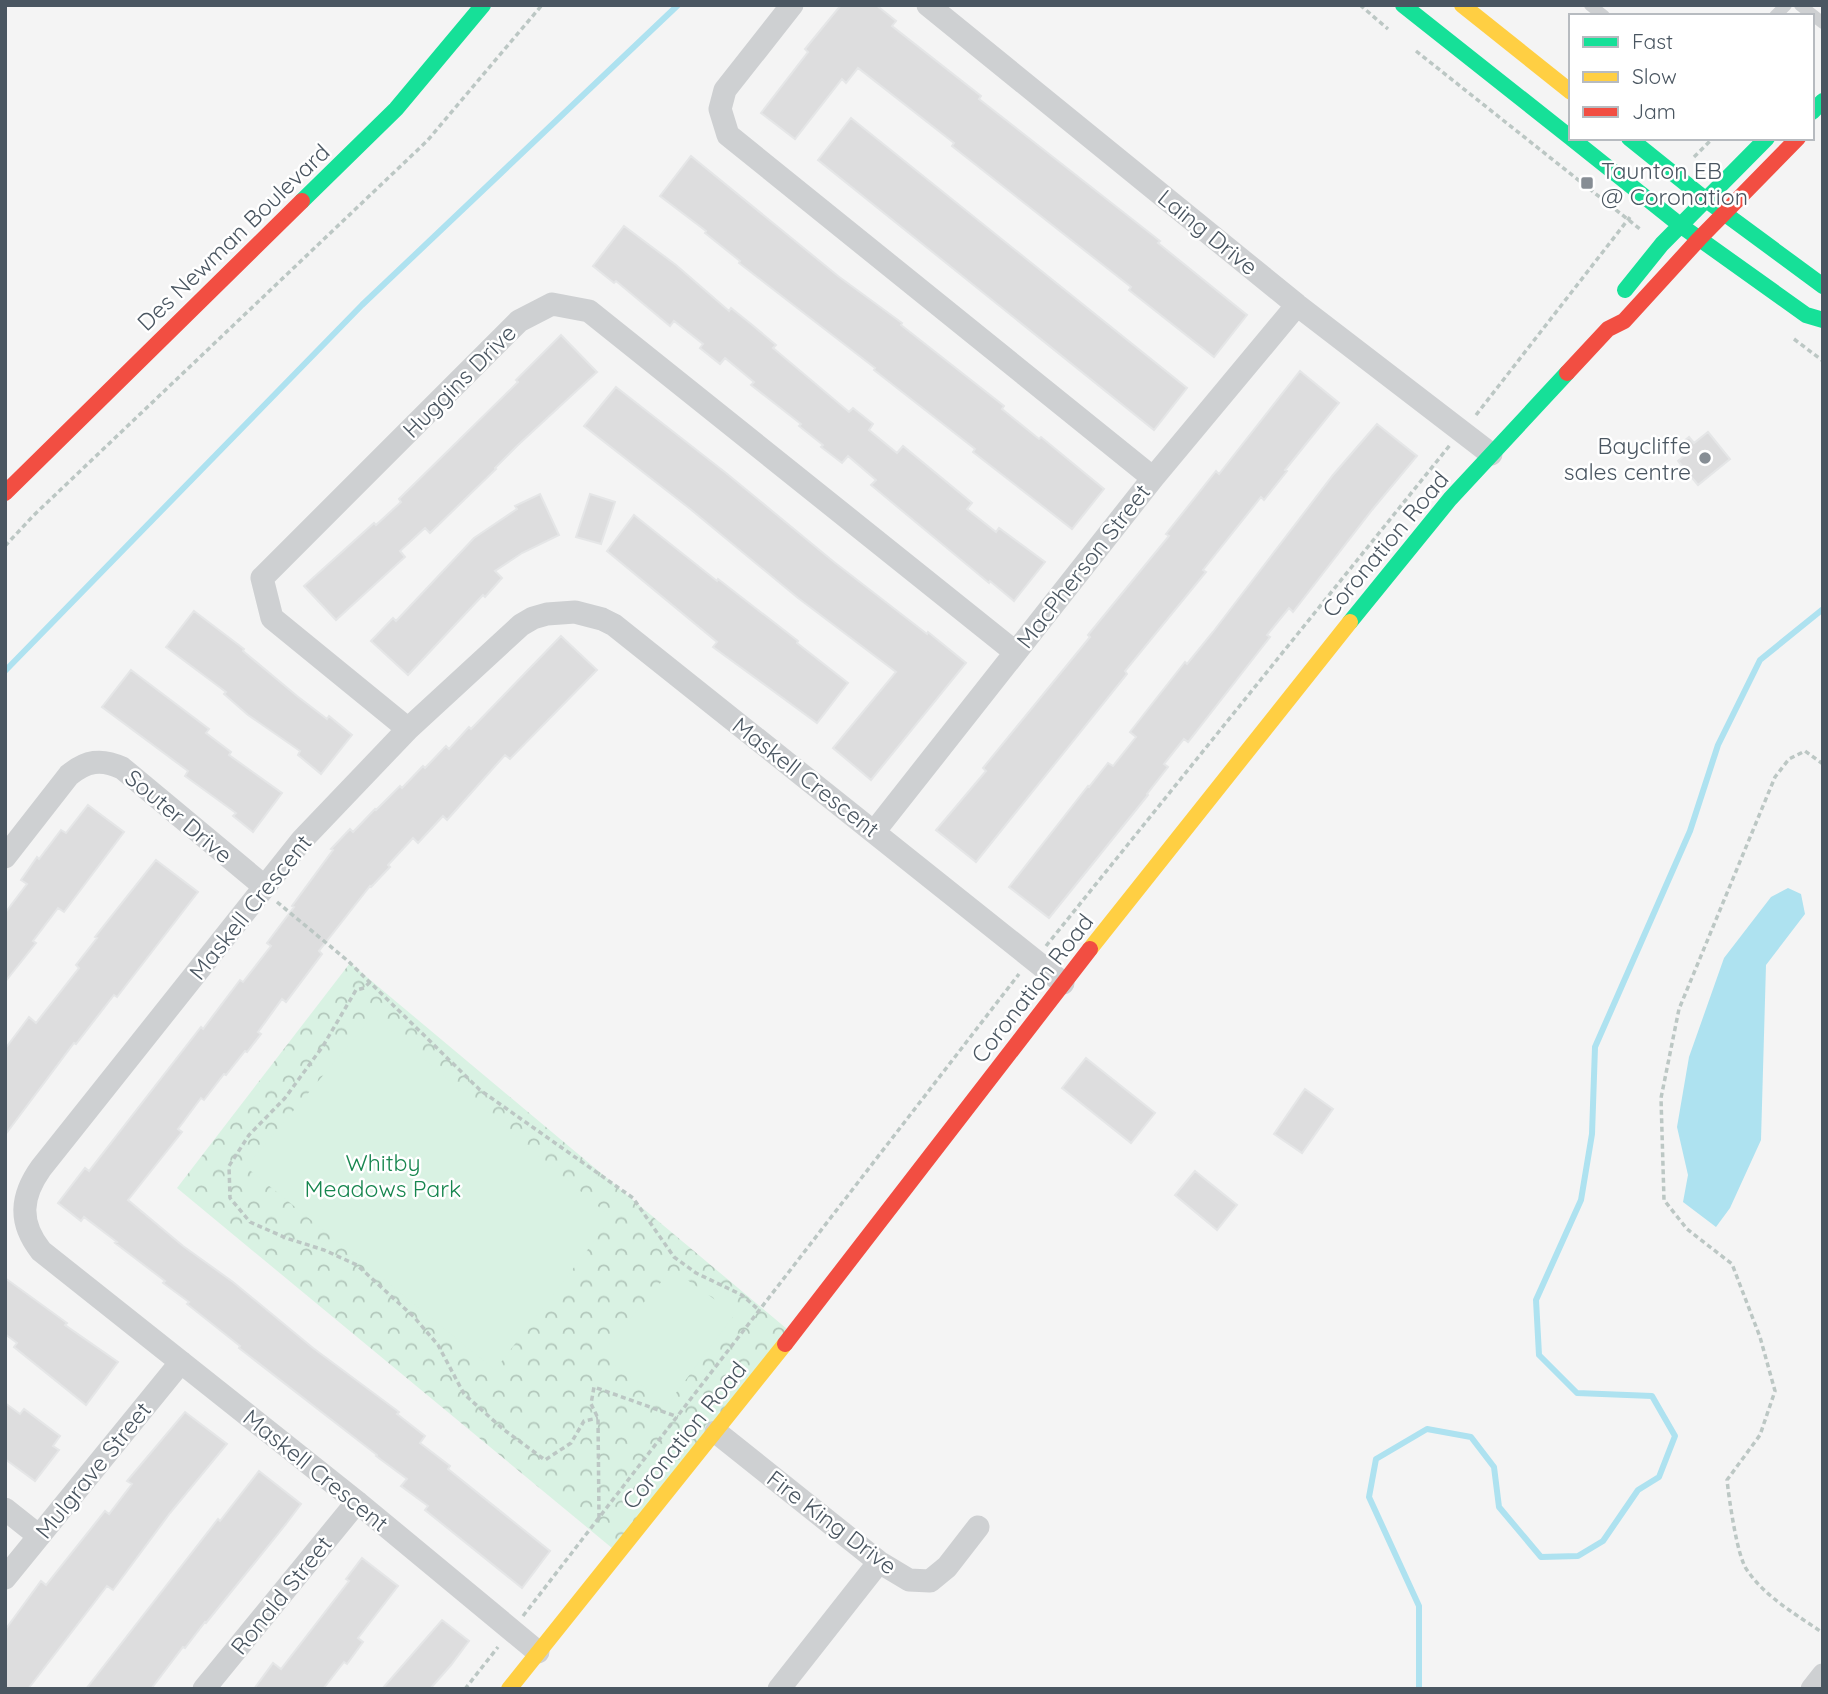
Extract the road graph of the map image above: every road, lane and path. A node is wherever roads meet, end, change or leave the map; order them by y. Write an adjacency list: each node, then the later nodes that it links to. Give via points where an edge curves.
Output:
1 (483, 5): 32 (street, Des Newman Boulevard, via 396,109)
2 (542, 5): 33 (path, via 428,141)
3 (792, 5): 31 (street, via 724,90 720,109 728,135)
4 (928, 5): 25 (street, Laing Drive)
5 (1360, 5): 8 (path)
6 (1403, 5): 11 (street)
7 (1462, 5): 10 (street)
8 (1390, 30)
9 (1411, 47): 20 (path)
10 (1569, 90)
11 (1569, 136)
12 (1574, 140): 21 (street)
13 (1631, 140): 18 (street)
14 (1711, 140): 17 (path)
15 (1765, 140): 18 (street)
16 (1796, 140): 19 (street, Coronation Road)
17 (1698, 154)
18 (1705, 199): 19 (street); 21 (street)
19 (1725, 212): 22 (street, Coronation Road); 24 (street)
20 (1627, 219): 23 (path); 28 (path)
21 (1680, 225): 22 (street); 23 (street)
22 (1699, 239): 26 (street, via 1806,315); 27 (street, Coronation Road, via 1624,321)
23 (1662, 244): 27 (street, via 1615,303)
24 (1823, 286)
25 (1297, 305): 29 (street, Laing Drive); 31 (street, MacPherson Street)
26 (1823, 320)
27 (1608, 330): 29 (street, Coronation Road)
28 (1476, 415)
29 (1491, 454): 43 (street, Coronation Road, via 1398,562)
30 (1437, 461): 40 (path)
31 (1153, 478): 34 (street, MacPherson Street)
32 (5, 493)
33 (5, 547)
34 (1015, 652): 35 (street, Huggins Drive, via 589,311 552,304 519,321 262,578 272,618); 37 (street, MacPherson Street)
35 (408, 729): 37 (street, Maskell Crescent, via 521,625 561,611 589,614 614,625); 39 (street, Maskell Crescent, via 302,840)
36 (1823, 764): 57 (path, via 1805,751 1789,759 1775,777 1679,1009 1661,1098 1664,1200 1686,1229 1732,1264 1775,1391 1760,1435 1727,1480 1745,1569 1771,1597)
37 (874, 832): 43 (street, Maskell Crescent)
38 (5, 857): 39 (street, Souter Drive, via 69,775 91,762 104,761 122,768)
39 (265, 887): 42 (path, via 274,900); 45 (street, Maskell Crescent, via 41,1168 29,1184 24,1204 26,1224 41,1251)
40 (1053, 938)
41 (1016, 978): 44 (path)
42 (370, 982): 44 (path, via 480,1090 633,1198 674,1257 742,1295); 47 (path, via 356,990 315,1057 229,1166 230,1198 250,1222 357,1265 438,1345 464,1394 545,1460 570,1443 584,1421)
43 (1063, 983): 48 (street, Coronation Road)
44 (760, 1311): 46 (path)
45 (181, 1362): 49 (street, Maskell Crescent); 53 (street, Mulgrave Street)
46 (678, 1417): 47 (path, via 594,1387 591,1404); 51 (path)
47 (598, 1418): 51 (path)
48 (716, 1432): 54 (street, Fire King Drive); 58 (street, Coronation Road)
49 (357, 1502): 58 (street, Maskell Crescent); 60 (street, Ronald Street)
50 (5, 1509): 53 (street)
51 (599, 1520): 56 (path)
52 (978, 1527): 54 (street, Fire King Drive, via 930,1581 909,1580)
53 (39, 1536): 55 (street, Mulgrave Street)
54 (879, 1562): 63 (street)
55 (5, 1578)
56 (528, 1610)
57 (1823, 1633)
58 (538, 1652): 62 (street, Coronation Road)
59 (491, 1656): 61 (path)
60 (204, 1689)
61 (465, 1689)
62 (509, 1689)
63 (779, 1689)

